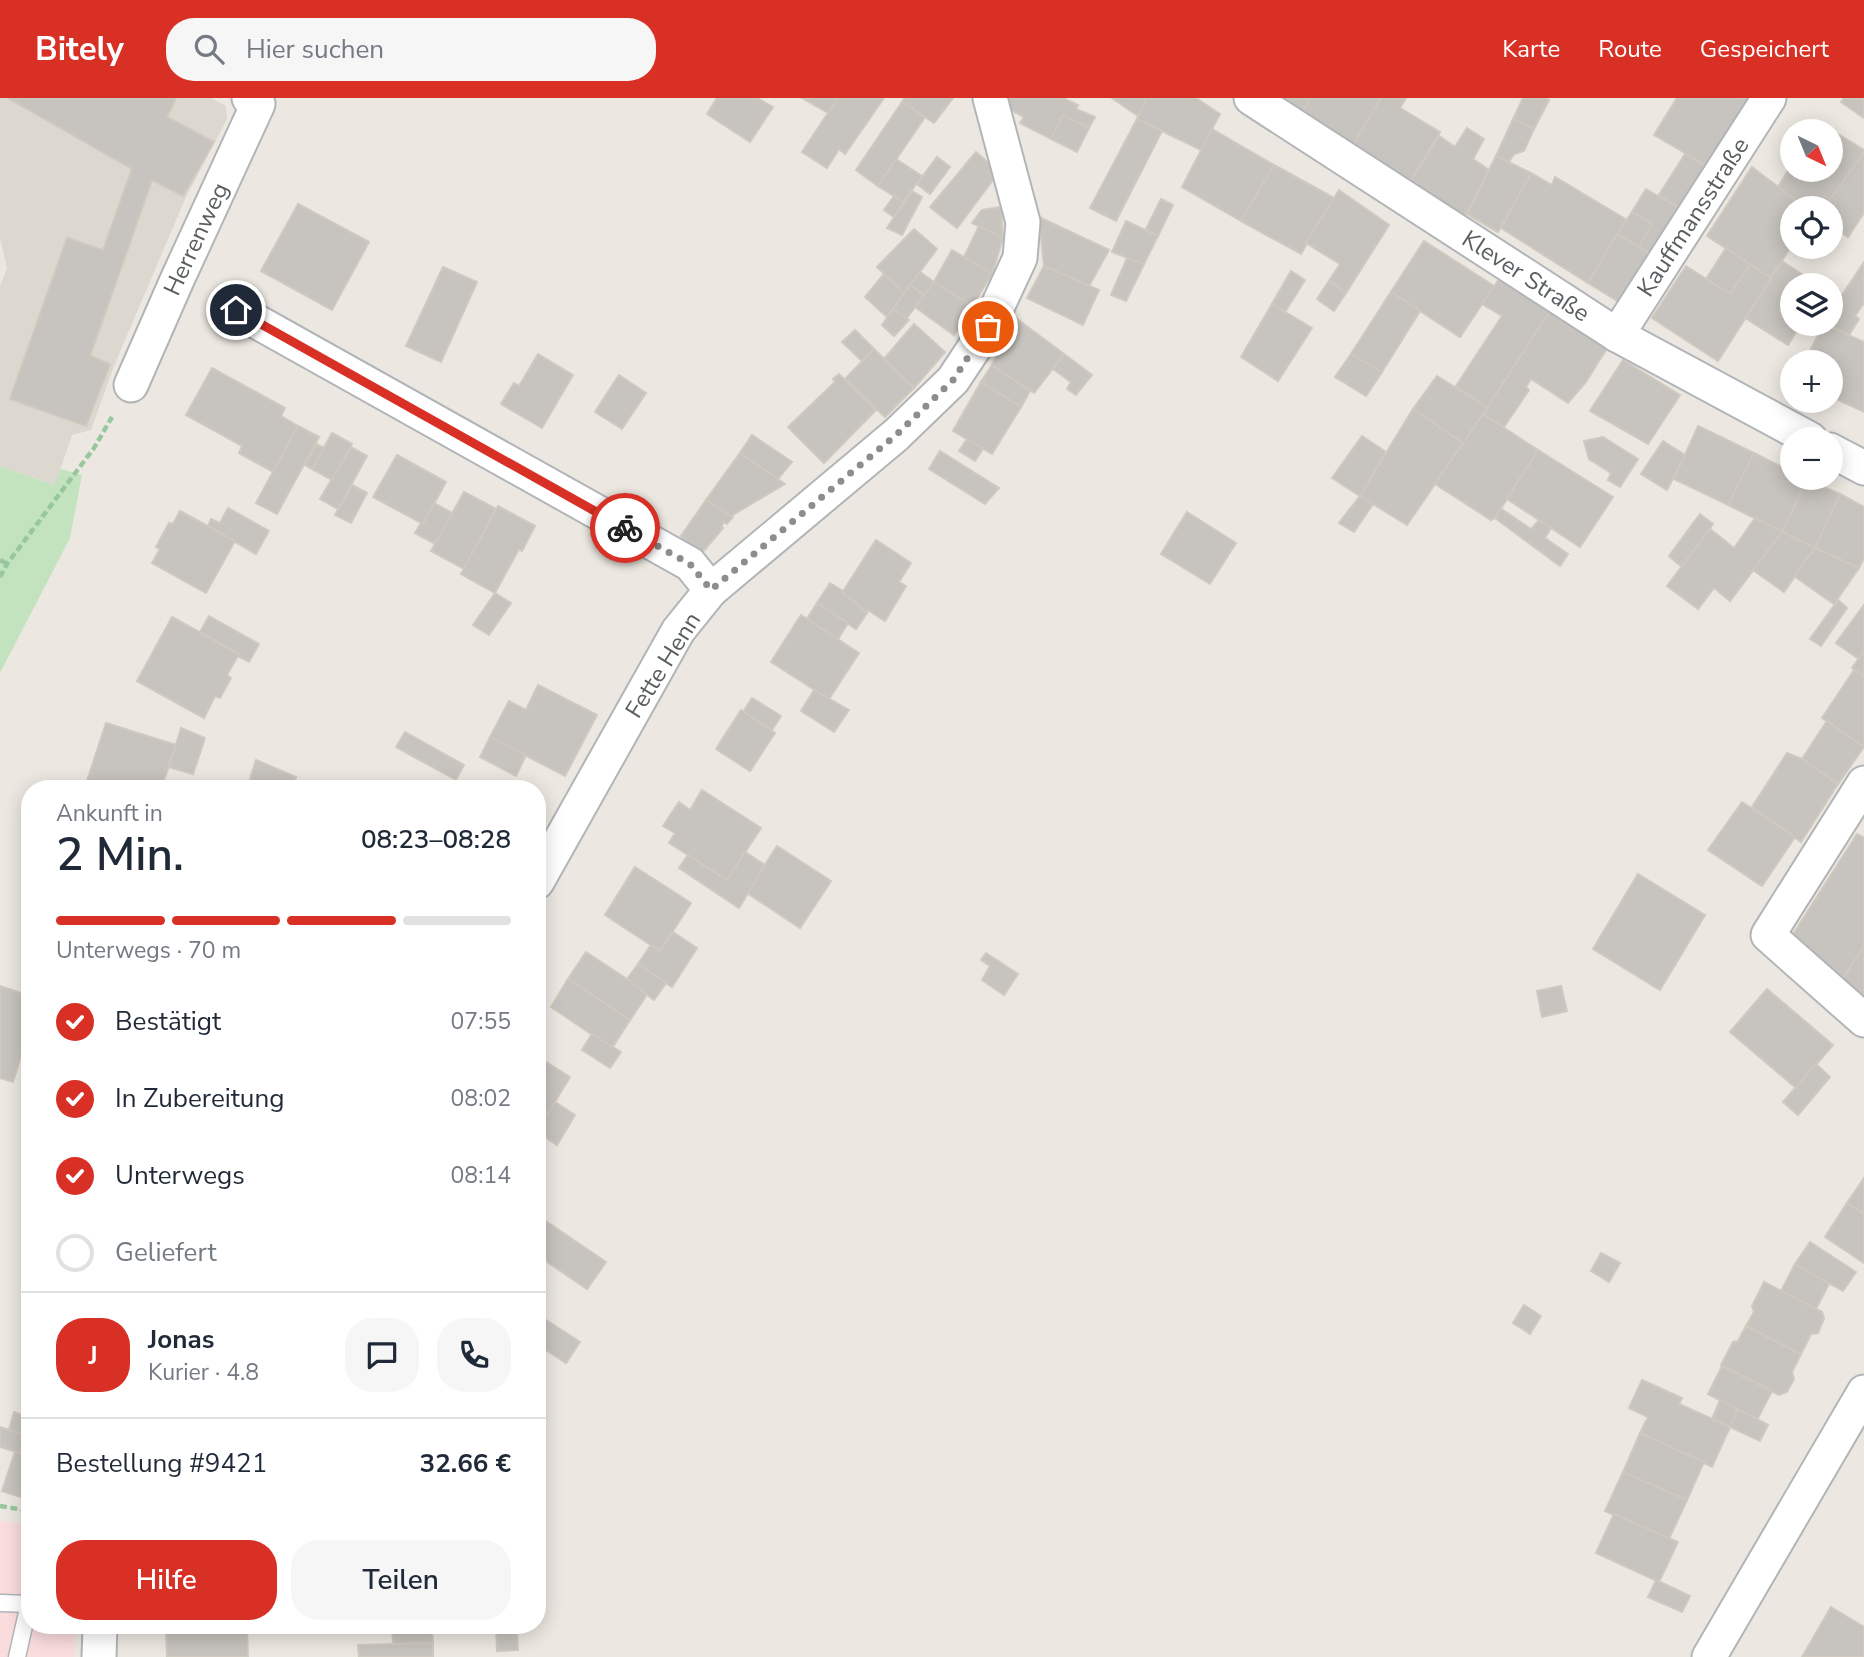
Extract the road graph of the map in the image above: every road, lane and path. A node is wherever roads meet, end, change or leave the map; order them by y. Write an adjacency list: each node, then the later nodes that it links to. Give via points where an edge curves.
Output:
1 (249, 98): 7 (street, Herrenweg, via 258,104)
2 (990, 98): 14 (street, Fette Henn, via 1023,222 1020,258 988,327 953,380 896,435)
3 (1251, 98): 6 (street, Klever Straße)
4 (1769, 98): 6 (street, Kauffmansstraße)
5 (236, 310): 14 (street, via 690,564)
6 (1617, 335): 8 (street, Klever Straße)
7 (131, 385): 12 (path, via 94,448)
8 (1788, 427)
9 (1843, 457): 10 (street)
10 (1864, 468)
11 (0, 560): 12 (path)
12 (7, 564): 13 (path)
13 (0, 577)
14 (711, 590): 16 (street, Fette Henn, via 678,631)
15 (1864, 783): 17 (street, via 1768,935)
16 (546, 866)
17 (1864, 1020)
18 (1864, 1392): 27 (street)
19 (0, 1506): 20 (path)
20 (21, 1510)
21 (0, 1603): 22 (lane)
22 (21, 1604)
23 (22, 1634): 25 (lane)
24 (100, 1634): 26 (street)
25 (17, 1657)
26 (99, 1657)
27 (1709, 1657)

